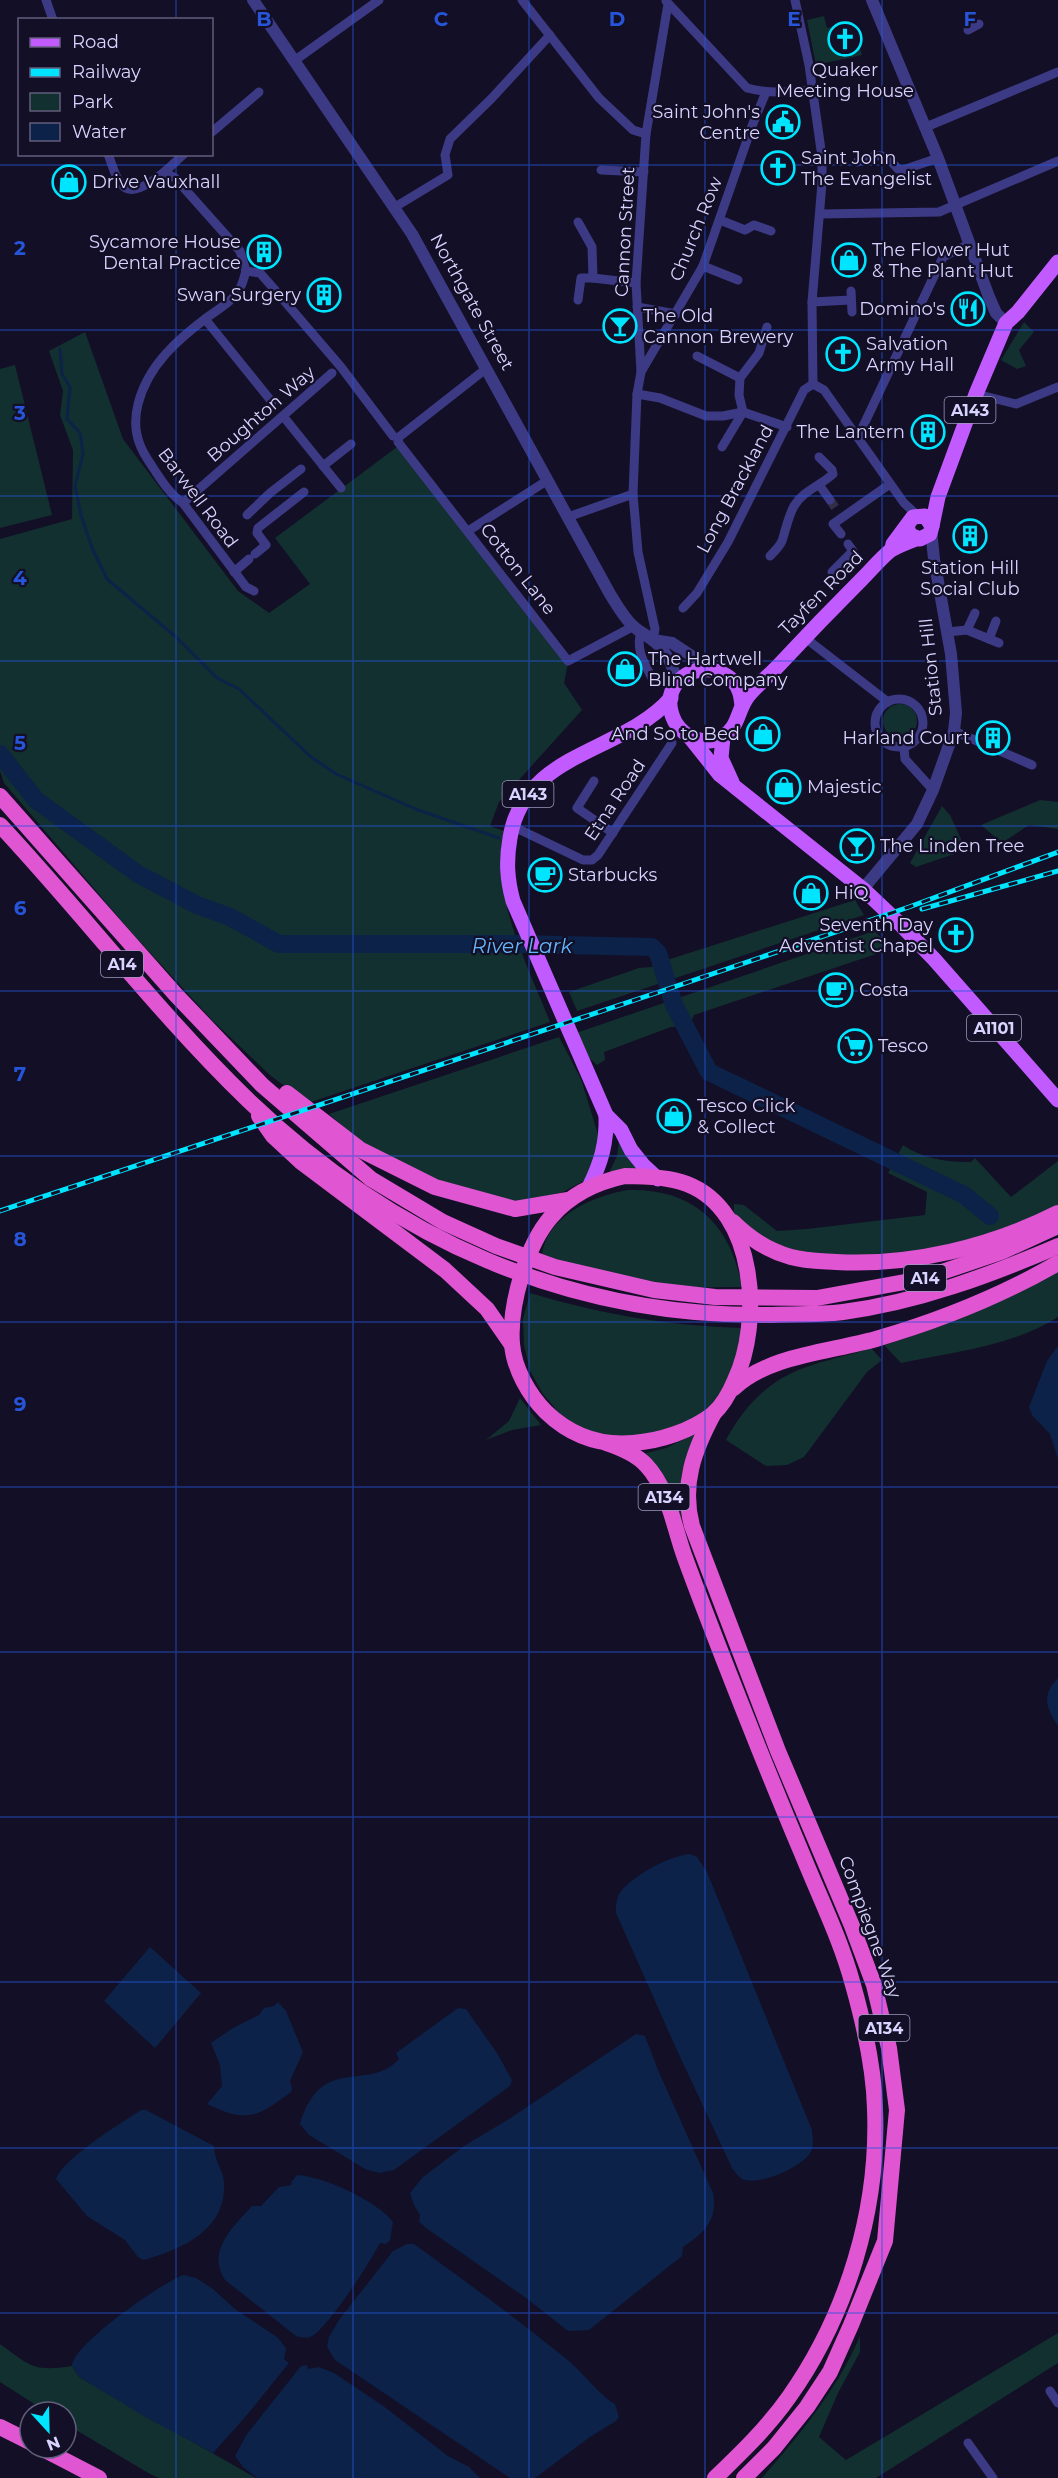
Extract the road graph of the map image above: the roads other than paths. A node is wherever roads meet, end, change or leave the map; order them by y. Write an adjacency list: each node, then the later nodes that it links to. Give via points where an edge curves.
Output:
1 (46, 0): 8 (street)
2 (253, 0): 12 (street, Northgate Street)
3 (379, 0): 12 (street)
4 (522, 0): 11 (street)
5 (795, 0): 14 (street)
6 (872, 0): 17 (street)
7 (667, 2): 16 (street, via 742,84); 19 (street, Cannon Street)
8 (52, 18)
9 (980, 24): 10 (street)
10 (968, 30)
11 (550, 35): 19 (street, via 600,98 633,130); 29 (street, via 450,139 445,155 448,176)
12 (294, 61): 29 (street, Northgate Street)
13 (1058, 72): 17 (street)
14 (811, 90): 16 (street); 30 (street, via 822,157)
15 (259, 92): 18 (street)
16 (766, 92): 31 (street, Church Row)
17 (926, 127): 22 (street)
18 (213, 131)
19 (646, 134): 26 (street, Cannon Street)
20 (109, 156): 27 (street, via 127,189 134,190)
21 (182, 156): 27 (street)
22 (938, 158): 24 (street, via 903,170 887,156); 28 (street)
23 (1058, 161): 28 (street)
24 (857, 162)
25 (601, 170): 26 (street)
26 (644, 172): 40 (street, Cannon Street)
27 (166, 173): 37 (street, via 175,178 240,251)
28 (955, 205): 30 (street, via 939,212); 34 (street)
29 (395, 207): 50 (street, Northgate Street)
30 (820, 214): 42 (street)
31 (720, 220): 33 (street, via 746,230 754,225); 36 (street, Church Row)
32 (578, 222): 38 (street, via 591,247)
33 (771, 231)
34 (969, 244): 47 (street, via 996,313); 62 (street, via 943,257)
35 (1058, 261): 47 (main road, Tayfen Road / A143)
36 (703, 266): 39 (street); 45 (street, Church Row)
37 (246, 271): 46 (street, Barwell Road, via 240,289); 63 (street, Cotton Lane, via 260,273 340,366)
38 (593, 278): 40 (street); 41 (street, via 581,278)
39 (738, 280)
40 (636, 282): 43 (street, Cannon Street)
41 (578, 300)
42 (812, 302): 44 (street, via 851,295); 54 (street)
43 (637, 307): 45 (street); 51 (street, Cannon Street)
44 (852, 312)
45 (676, 314): 51 (street, Church Row)
46 (205, 319): 58 (street); 77 (street, Barwell Road, via 159,360 142,389 134,419 138,446 175,498)
47 (1006, 323): 57 (main road, Tayfen Road / A143)
48 (767, 327): 53 (street, via 759,353)
49 (697, 356): 53 (street)
50 (487, 368): 63 (street); 69 (street, Northgate Street)
51 (641, 372): 56 (street, Cannon Street)
52 (332, 373): 60 (street, Boughton Way)
53 (740, 378): 59 (street)
54 (813, 384): 61 (street, Long Brackland, via 804,390); 62 (street, via 824,390)
55 (1058, 387): 57 (street, via 1016,405)
56 (637, 394): 59 (street, via 660,398 706,416); 74 (street, Cannon Street)
57 (976, 394): 75 (main road, Tayfen Road / A143)
58 (272, 402)
59 (742, 412): 61 (street); 65 (street)
60 (283, 416): 67 (street); 77 (street, Boughton Way)
61 (787, 427): 90 (street, Long Brackland, via 728,542 697,593)
62 (858, 437): 70 (street)
63 (395, 438): 82 (street, Cotton Lane)
64 (351, 444): 68 (street)
65 (722, 447)
66 (819, 457): 71 (street, via 833,474)
67 (316, 458): 68 (street); 78 (street)
68 (323, 466): 72 (street)
69 (548, 480): 79 (street, Northgate Street); 82 (street)
70 (890, 484): 80 (street); 83 (street, via 840,513 833,524)
71 (820, 486): 76 (street); 85 (street, via 809,489 795,505 782,542)
72 (341, 488)
73 (304, 492): 87 (street, Barwell Road, via 258,528 257,533 266,545)
74 (633, 494): 79 (street); 98 (street, Cannon Street, via 638,552 655,630)
75 (938, 497): 80 (main road, Tayfen Road / A143); 81 (main road, Tayfen Road / A143)
76 (830, 500)
77 (183, 503): 87 (street, Barwell Road)
78 (247, 515)
79 (568, 517): 93 (street, Northgate Street, via 610,594)
80 (914, 526): 81 (main road, via 929,519); 86 (street, Station Hill); 96 (main road, Tayfen Road / A143)
81 (932, 528): 86 (street, Station Hill)
82 (468, 531): 93 (street, Cotton Lane, via 568,661)
83 (841, 534)
84 (848, 544): 88 (street, via 853,551)
85 (770, 556)
86 (934, 559): 95 (street, Station Hill)
87 (234, 572): 89 (street, Barwell Road, via 246,588)
88 (832, 572)
89 (254, 591)
90 (683, 608)
91 (975, 613): 94 (street)
92 (996, 621): 97 (street)
93 (637, 629): 98 (street, Northgate Street); 102 (street, via 638,649)
94 (967, 630): 95 (street); 97 (street)
95 (947, 632): 108 (street, Station Hill, via 956,713)
96 (804, 637): 100 (main road, Tayfen Road / A143); 105 (street)
97 (989, 639): 99 (street)
98 (653, 640): 101 (street, Northgate Street, via 672,643); 103 (street, Northgate Street, via 673,664)
99 (999, 643)
100 (779, 666): 101 (main road, A143, via 747,679); 106 (main road, A143)
101 (718, 672): 103 (main road, via 693,671); 106 (main road, via 738,688)
102 (653, 680)
103 (677, 682): 104 (main road)
104 (671, 698): 107 (main road, A143); 109 (main road, via 671,713)
105 (888, 702): 112 (street, via 875,716 875,730 884,743); 112 (street, via 911,702 922,719 921,733)
106 (742, 706): 110 (main road, via 738,720)
107 (649, 719): 109 (main road, via 668,723); 121 (main road, A143, via 559,766 536,783 520,805)
108 (954, 731): 113 (street); 116 (street, Station Hill)
109 (685, 733): 110 (main road, via 698,740); 115 (main road, A1101, via 720,775)
110 (723, 737): 115 (main road, A1101, via 721,758)
111 (672, 743): 122 (street, Etna Road)
112 (904, 747): 116 (street, via 905,759)
113 (1032, 765)
114 (594, 781): 119 (street)
115 (735, 786): 123 (main road, A1101)
116 (933, 790): 123 (street, Station Hill, via 917,824)
117 (0, 796): 124 (highway, A14)
118 (567, 804): 119 (street)
119 (577, 808): 122 (street)
120 (0, 825): 125 (highway, A14, via 134,978)
121 (512, 826): 122 (street, Etna Road, via 583,860 598,855); 127 (main road, A143, via 507,880)
122 (613, 832)
123 (864, 890): 126 (main road, A1101, via 931,956)
124 (235, 1056): 130 (highway, A14, via 361,1150 435,1187 515,1209); 133 (highway, A14, via 262,1085 371,1179 443,1222 555,1267 654,1290 715,1297 826,1296 921,1279 1001,1252)
125 (249, 1100): 134 (highway, A14, via 348,1184 430,1234 551,1286 650,1307 713,1314 843,1312 923,1296); 136 (highway, A14, via 273,1136 309,1168 445,1270 487,1308)
126 (1058, 1100)
127 (606, 1115): 128 (main road, A143); 129 (main road, A143, via 602,1161)
128 (658, 1179): 129 (highway, via 625,1176); 132 (highway, via 687,1184)
129 (589, 1187): 130 (highway)
130 (571, 1199): 136 (highway, via 552,1216 534,1242 518,1289)
131 (1058, 1213): 132 (highway, A14, via 978,1245 918,1257 850,1263 792,1258 771,1250)
132 (724, 1214): 137 (highway, via 742,1248 750,1303 746,1349)
133 (1058, 1226)
134 (1058, 1246)
135 (1058, 1263): 137 (highway, A14, via 956,1312 876,1339 767,1366)
136 (512, 1345): 139 (highway, via 525,1385 545,1411 571,1430)
137 (730, 1391): 138 (highway)
138 (714, 1413): 139 (highway, via 665,1437 638,1443); 146 (highway, Compiegne Way / A134, via 690,1467 687,1497 692,1526 874,1985 889,2048 897,2110 885,2241 851,2325 830,2372 807,2407)
139 (606, 1443): 145 (highway, Compiegne Way / A134, via 645,1464 662,1490 751,1730 853,1982 866,2035 875,2109 873,2177 855,2262 838,2312 788,2399 756,2439)
140 (0, 2427): 141 (highway)
141 (18, 2436)
142 (973, 2446): 147 (street)
143 (64, 2460): 144 (highway)
144 (99, 2478)
145 (715, 2478)
146 (744, 2478)
147 (993, 2478)

